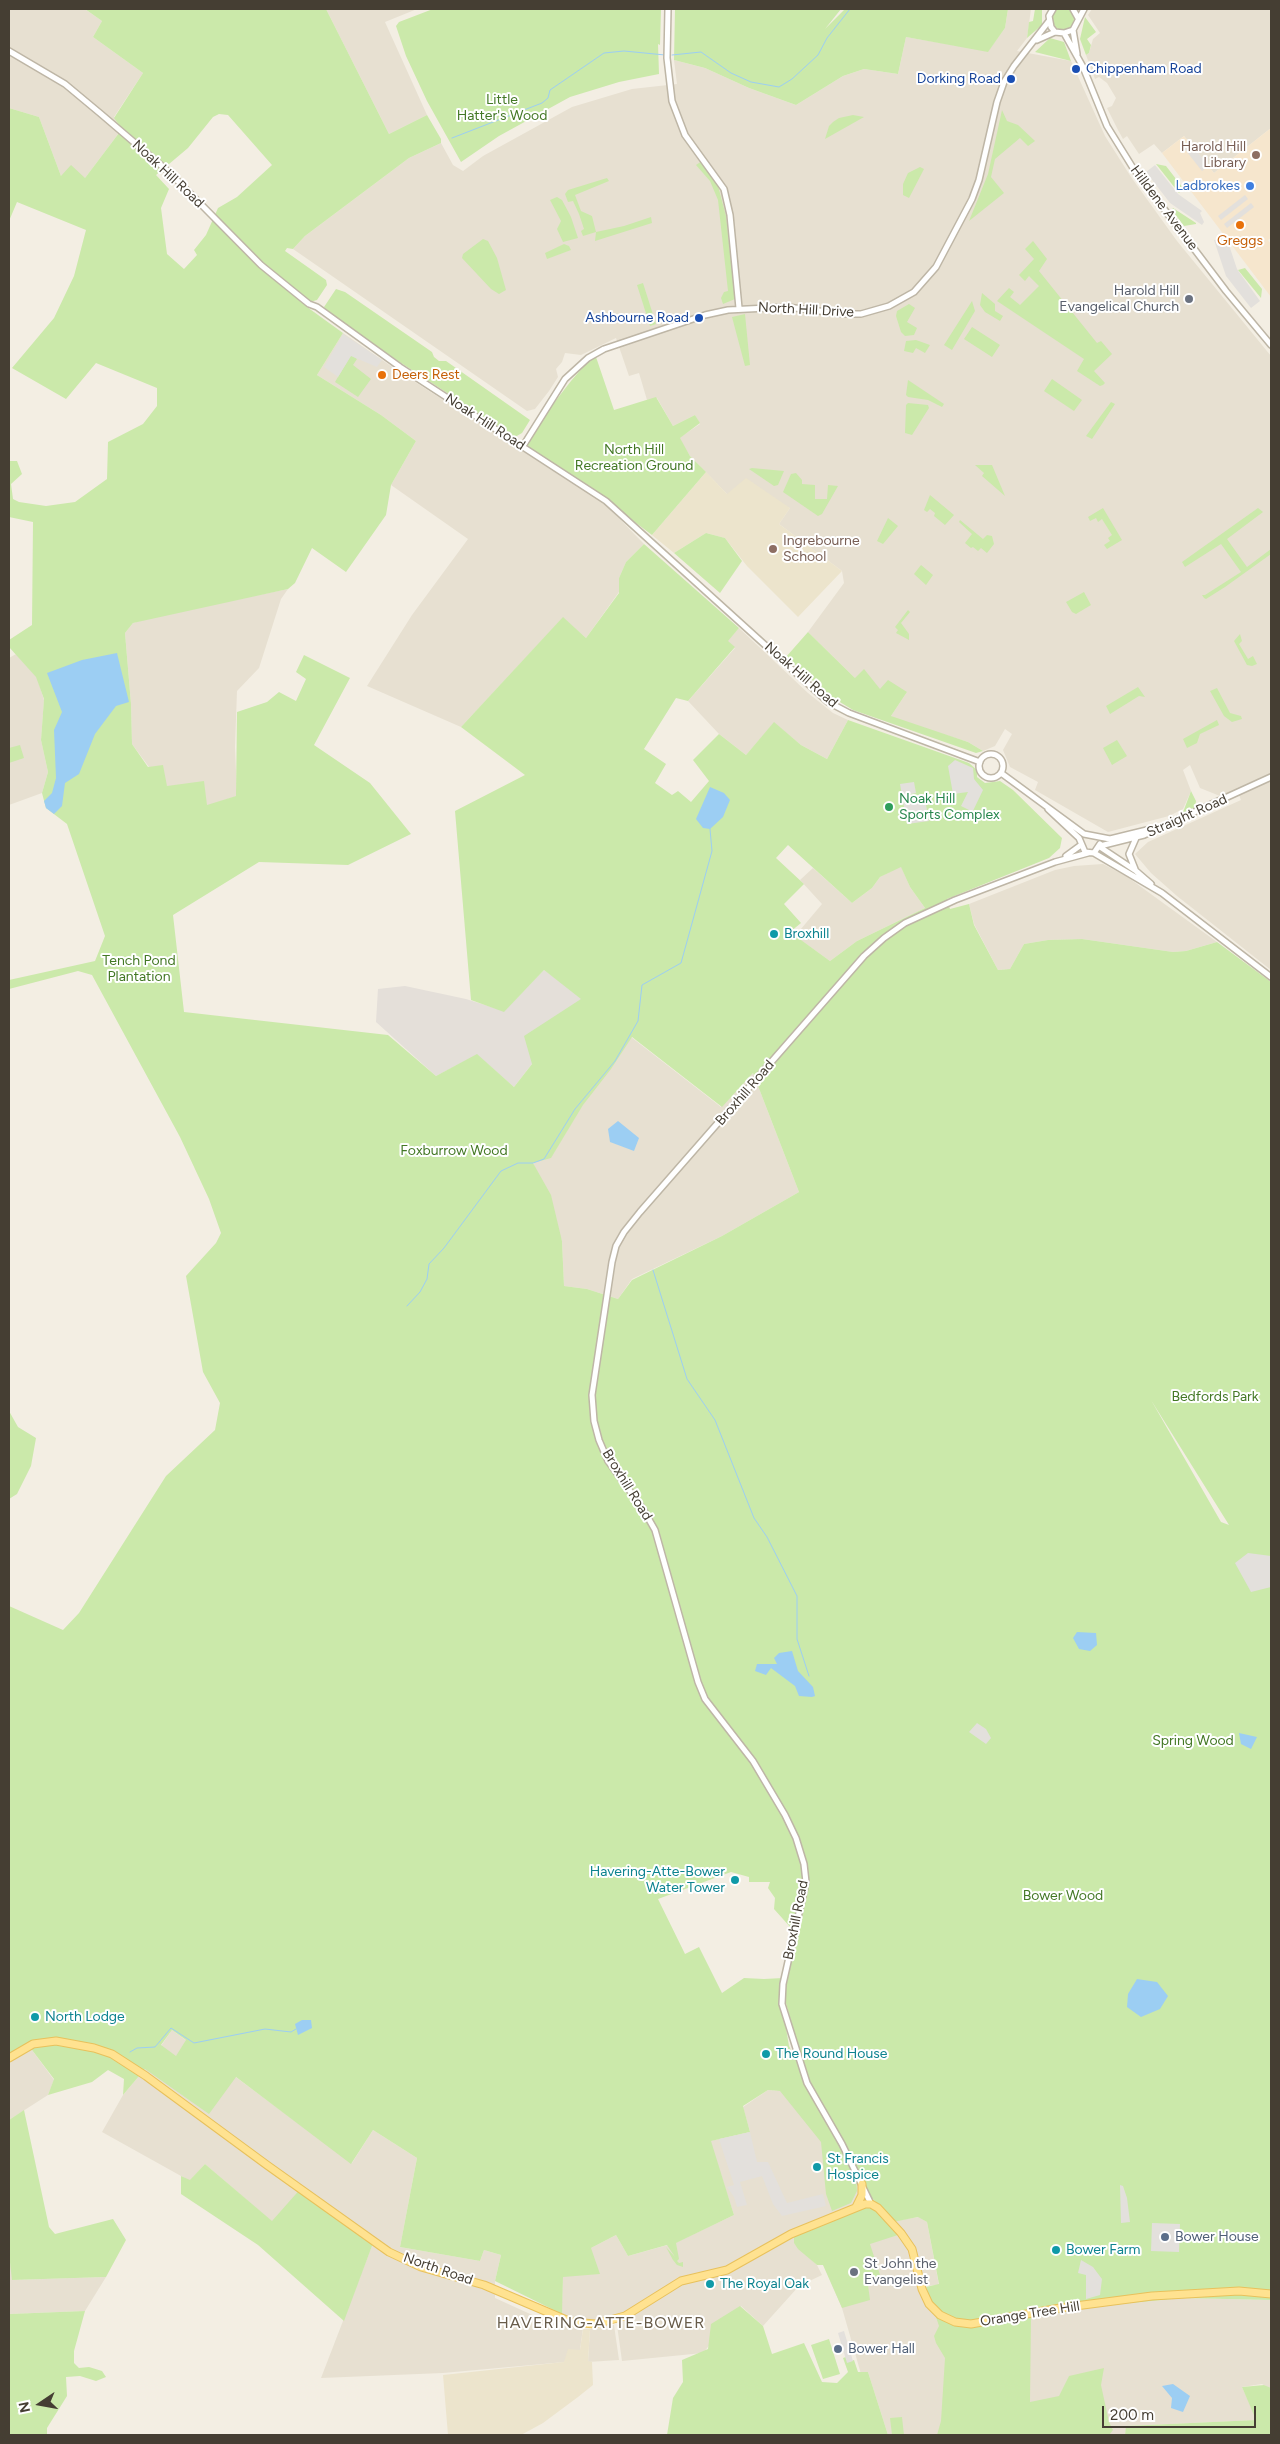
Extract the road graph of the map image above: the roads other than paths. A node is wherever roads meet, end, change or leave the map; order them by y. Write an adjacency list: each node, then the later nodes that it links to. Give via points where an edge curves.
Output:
1 (668, 9): 13 (street, via 667,58 672,101 690,142 724,189 730,215)
2 (1073, 9): 5 (street)
3 (1084, 9): 5 (street)
4 (1050, 10): 6 (street)
5 (1078, 18): 7 (street)
6 (1048, 21): 8 (street); 10 (street, North Hill Drive)
7 (1073, 30): 9 (street); 12 (street, Hilldene Avenue)
8 (1054, 32): 9 (street); 10 (street, North Hill Drive)
9 (1064, 34): 12 (street, Hilldene Avenue)
10 (1035, 40): 13 (street, North Hill Drive, via 1014,66 1000,92 972,199 936,267 914,292 889,306 861,314 787,307)
11 (9, 51): 15 (street, Noak Hill Road, via 65,84 101,114 170,173 261,266 309,304)
12 (1078, 57): 14 (street, Hilldene Avenue, via 1105,121 1129,162)
13 (739, 308): 15 (street, North Hill Drive, via 705,315 588,358 557,390)
14 (1271, 345)
15 (523, 446): 16 (street, Noak Hill Road, via 606,501 828,702)
16 (980, 762): 17 (street, Noak Hill Road, via 984,776 996,778); 17 (street, Noak Hill Road, via 985,756 996,755 1002,761)
17 (1001, 773): 19 (street, Noak Hill Road)
18 (1271, 777): 20 (street, Straight Road)
19 (1044, 805): 21 (street, Noak Hill Road); 24 (street, Noak Hill Road)
20 (1154, 829): 22 (street, Noak Hill Road, via 1110,839); 23 (street, Straight Road)
21 (1089, 835): 22 (street, Noak Hill Road); 24 (street)
22 (1097, 837): 25 (street)
23 (1136, 838): 25 (street, Straight Road); 28 (street, via 1129,854)
24 (1081, 844): 26 (street, Noak Hill Road); 27 (street, Broxhill Road)
25 (1100, 847): 26 (street); 28 (street)
26 (1091, 853): 27 (street, Broxhill Road); 29 (street)
27 (1055, 862): 32 (street, Broxhill Road, via 955,900 906,923 864,956 624,1232 612,1262 592,1395 594,1421 608,1461 655,1530 705,1700 770,1788 799,1849 806,1882 782,1984 782,2004 807,2083)
28 (1136, 871): 29 (street)
29 (1155, 888): 30 (street)
30 (1271, 977)
31 (9, 2058): 34 (main road, North Road, via 39,2042 62,2041 112,2054 389,2252 421,2266 484,2285 571,2322 595,2324 624,2316 681,2281 727,2270 791,2234)
32 (862, 2184): 33 (street, Broxhill Road); 34 (main road, via 862,2195)
33 (871, 2204): 34 (main road); 35 (main road, Orange Tree Hill, via 912,2248 929,2304 940,2315 955,2322 972,2324 1152,2296 1239,2291)
34 (856, 2207)
35 (1271, 2294)

